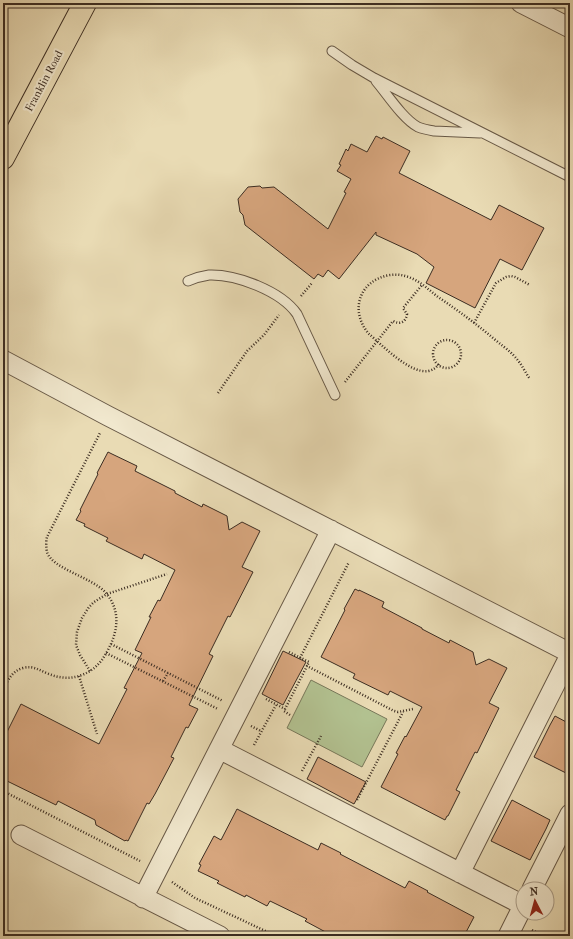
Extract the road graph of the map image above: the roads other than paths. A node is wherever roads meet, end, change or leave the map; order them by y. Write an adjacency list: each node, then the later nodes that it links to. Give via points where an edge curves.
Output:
1 (85, 3): 7 (main road, Franklin Road)
2 (521, 3): 3 (street)
3 (570, 28)
4 (332, 51): 5 (lane)
5 (374, 78): 6 (lane); 6 (lane, via 417,126 434,131)
6 (484, 133): 8 (lane)
7 (3, 158)
8 (570, 177)
9 (188, 281): 11 (lane, via 207,275 226,277 252,284 279,297 299,318)
10 (3, 360): 12 (street)
11 (335, 395)
12 (331, 530): 13 (street); 14 (street)
13 (570, 654): 17 (street)
14 (219, 749): 17 (street); 19 (street)
15 (570, 814): 18 (street)
16 (21, 835): 19 (street)
17 (460, 873): 20 (street)
18 (536, 881)
19 (143, 898): 22 (street)
20 (515, 902)
21 (516, 921): 23 (street)
22 (220, 936)
23 (508, 936)

